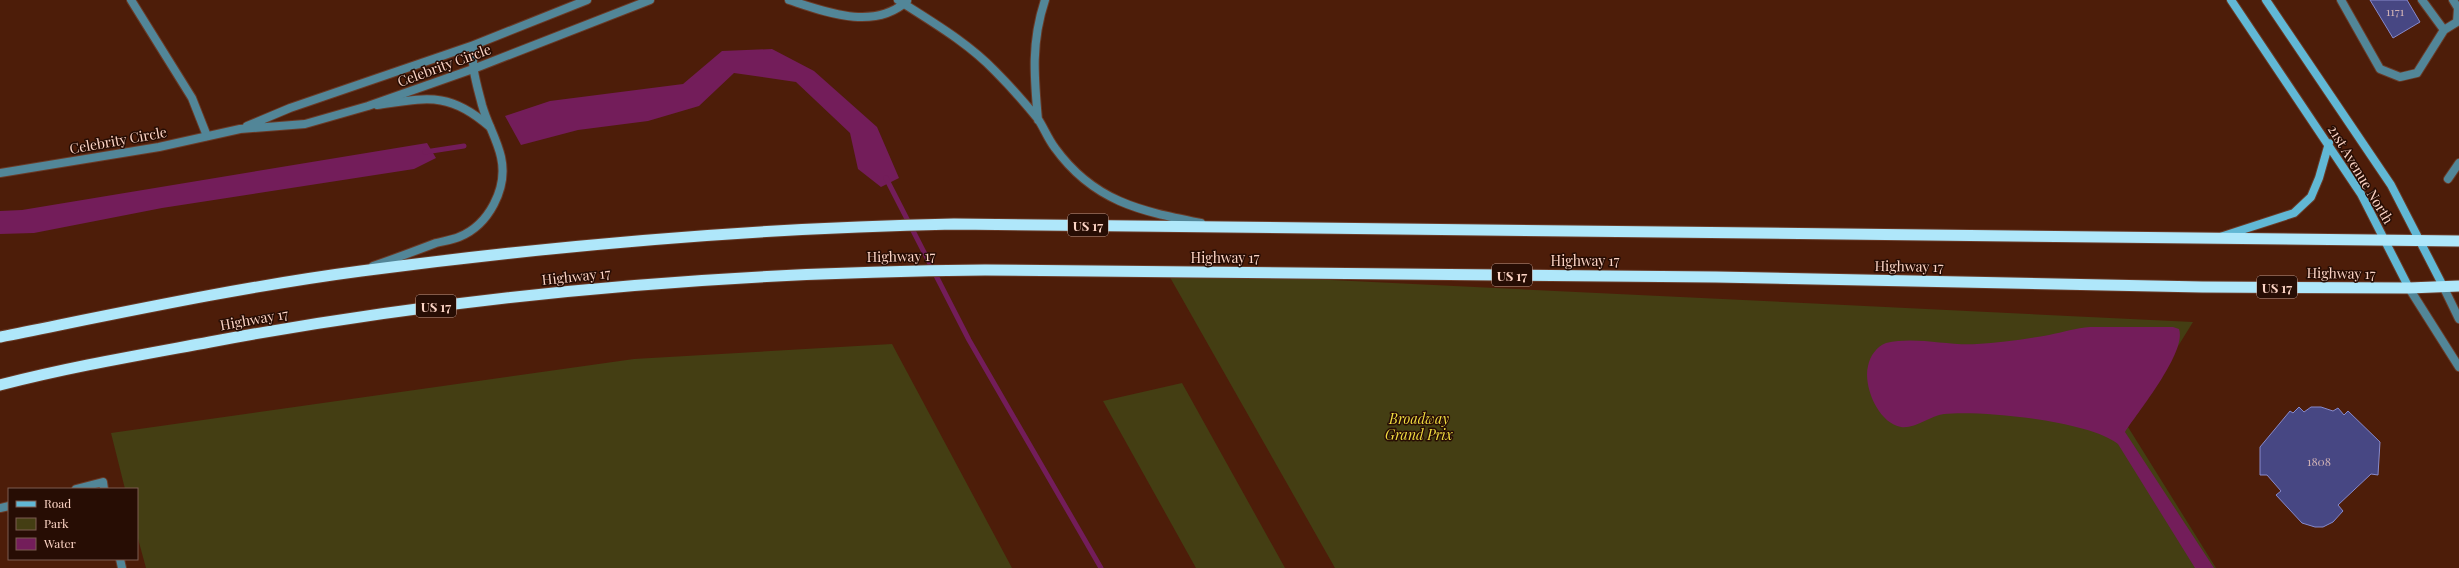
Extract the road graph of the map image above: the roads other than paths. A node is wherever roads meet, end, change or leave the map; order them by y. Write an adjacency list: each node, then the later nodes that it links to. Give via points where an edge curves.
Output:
1 (130, 0): 19 (street, via 192,98)
2 (587, 0): 13 (street, Celebrity Circle)
3 (650, 0): 14 (street, Celebrity Circle)
4 (789, 0): 11 (street, via 856,18 894,11)
5 (1045, 0): 16 (street, via 1037,24 1033,61)
6 (2231, 0): 20 (main road, 21st Avenue North)
7 (2266, 0): 27 (main road, 21st Avenue North, via 2391,185)
8 (2340, 0): 12 (street, via 2380,69 2400,77 2416,73)
9 (2422, 0): 12 (street)
10 (2453, 0): 12 (street, via 2458,8 2457,22)
11 (903, 1): 16 (street, via 948,30 995,71)
12 (2444, 30)
13 (474, 45): 14 (street); 18 (street, Celebrity Circle, via 290,108)
14 (473, 69): 15 (street, Celebrity Circle); 17 (street)
15 (368, 106): 17 (street, via 422,98 438,99 473,112); 18 (street, Celebrity Circle, via 304,124)
16 (1038, 120): 24 (street, via 1055,148 1080,176 1119,203 1153,214)
17 (490, 127): 29 (street, via 501,157 501,180 497,197 484,219 459,238)
18 (240, 129): 19 (street, Celebrity Circle)
19 (207, 136): 22 (street, Celebrity Circle)
20 (2328, 143): 25 (main road, via 2311,197 2294,212); 26 (main road, 21st Avenue North, via 2362,194)
21 (2459, 163): 23 (street)
22 (0, 173)
23 (2448, 179)
24 (1222, 227): 25 (highway, Highway 17 / US 17); 29 (highway, Highway 17 / US 17, via 954,224 852,226 557,248)
25 (2214, 239): 26 (highway, Highway 17 / US 17)
26 (2386, 241): 27 (highway, Highway 17 / US 17); 32 (main road, 21st Avenue North)
27 (2420, 241): 28 (highway, Highway 17 / US 17); 30 (main road, 21st Avenue North)
28 (2459, 241)
29 (360, 271): 34 (highway, Highway 17 / US 17, via 196,297)
30 (2443, 286): 31 (highway, Highway 17 / US 17); 32 (highway, Highway 17 / US 17); 33 (street, 21st Avenue North)
31 (2459, 286)
32 (2409, 288): 35 (street, 21st Avenue North); 36 (highway, Highway 17 / US 17, via 1716,276 877,271 663,282 384,313 266,331 55,371)
33 (2459, 319)
34 (0, 337)
35 (2459, 367)
36 (0, 385)
37 (80, 488): 38 (street, via 103,482)
38 (104, 488)

